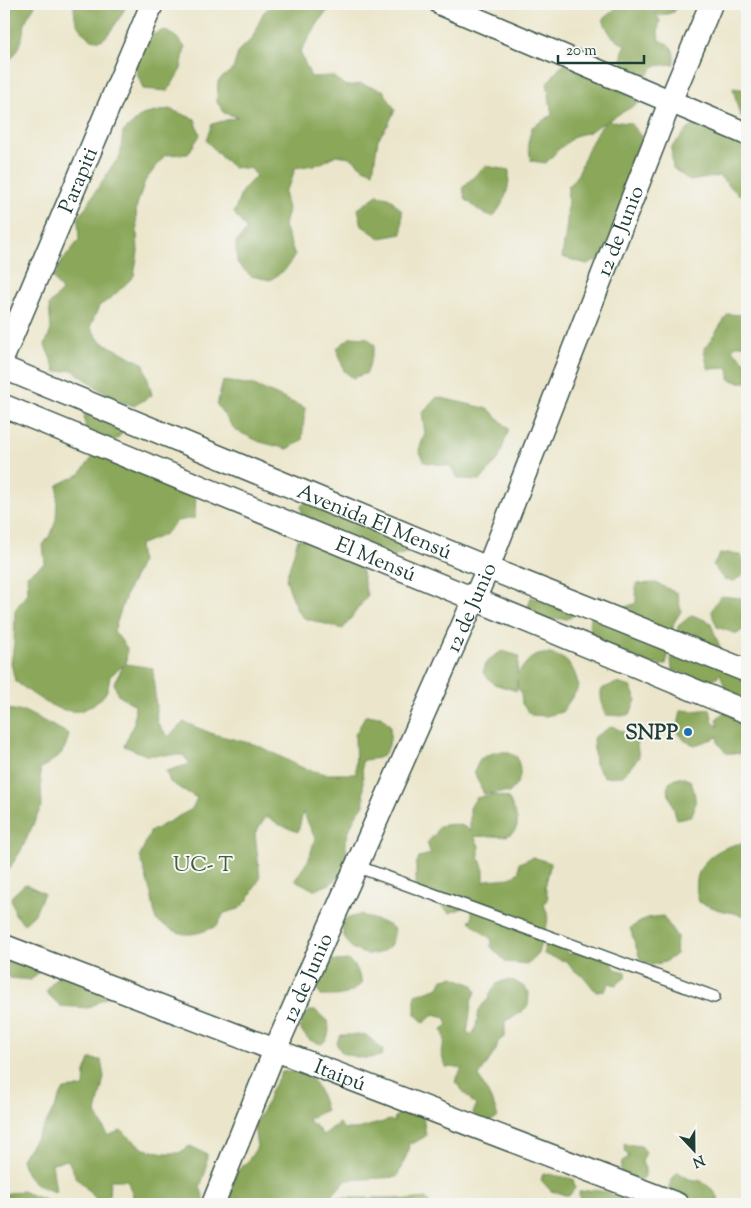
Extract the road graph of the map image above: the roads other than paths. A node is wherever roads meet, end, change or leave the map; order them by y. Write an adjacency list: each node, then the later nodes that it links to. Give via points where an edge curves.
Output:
1 (152, 4): 6 (street, Parapiti)
2 (441, 4): 4 (street)
3 (711, 4): 4 (street, 12 de Junio)
4 (670, 102): 5 (street); 9 (street, 12 de Junio)
5 (747, 134)
6 (4, 356)
7 (4, 368): 9 (street, Avenida El Mensú)
8 (4, 406): 10 (street, El Mensú)
9 (488, 568): 10 (street, 12 de Junio); 11 (street, Avenida El Mensú)
10 (474, 598): 12 (street, El Mensú); 13 (street, 12 de Junio)
11 (747, 671)
12 (747, 712)
13 (356, 866): 15 (lane); 16 (street, 12 de Junio)
14 (4, 946): 16 (street, Itaipú)
15 (714, 996)
16 (275, 1050): 17 (street, 12 de Junio); 18 (street, Itaipú)
17 (212, 1204)
18 (678, 1204)

